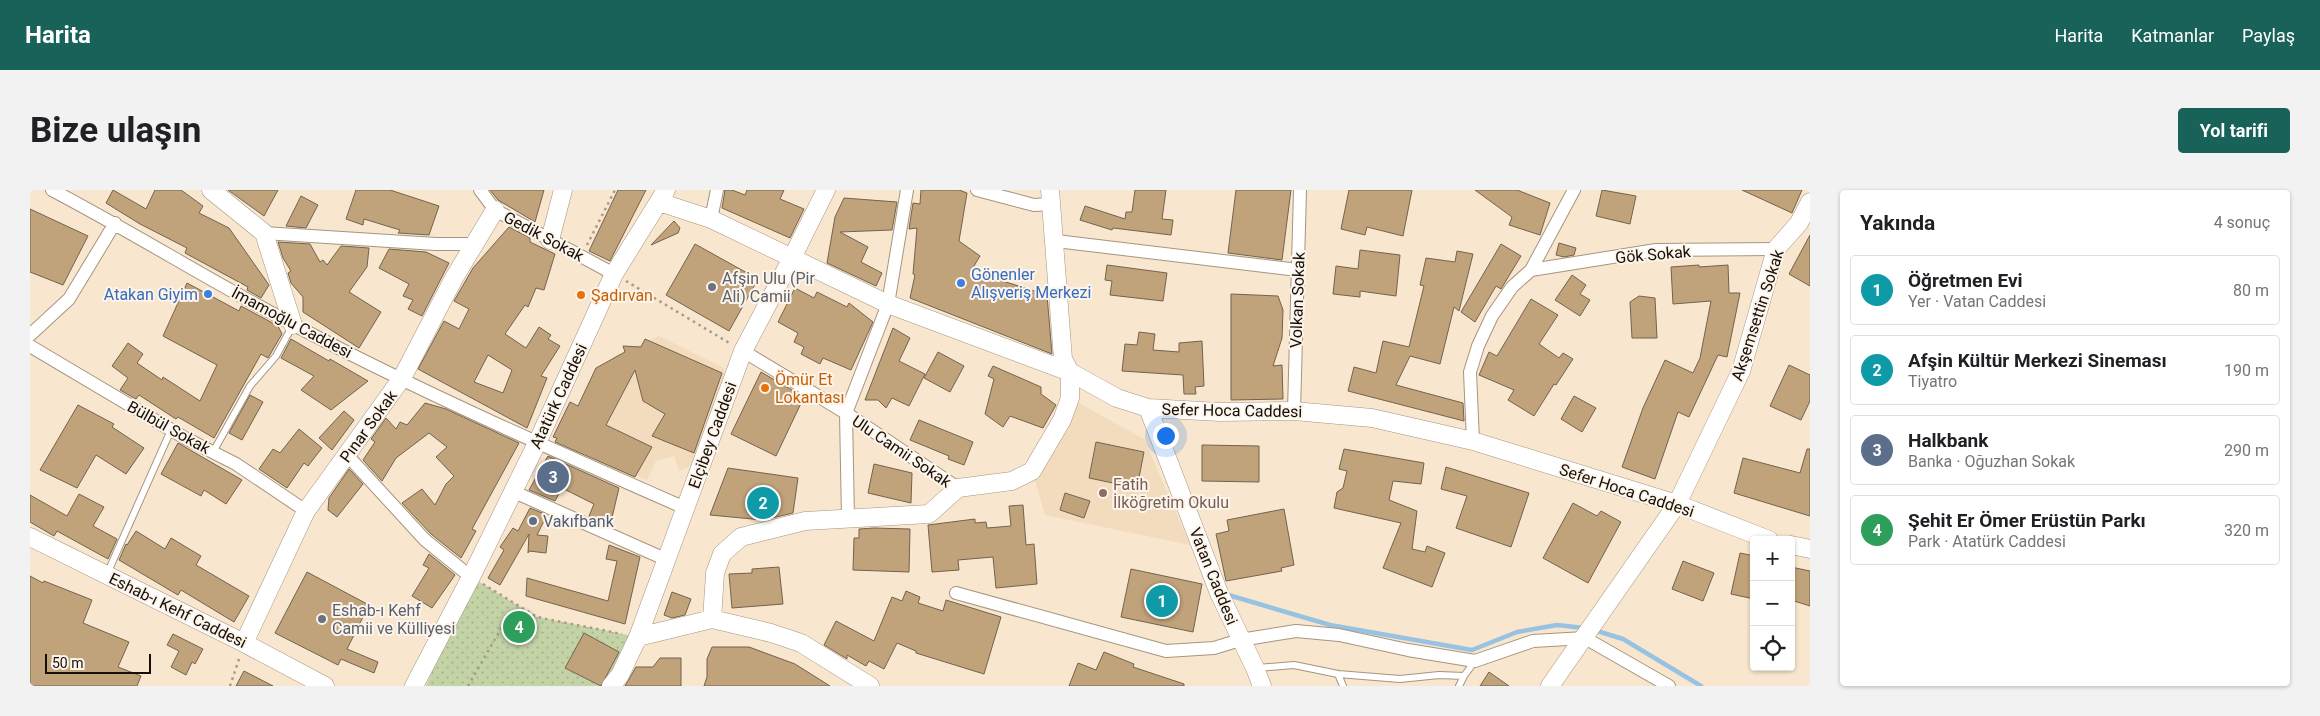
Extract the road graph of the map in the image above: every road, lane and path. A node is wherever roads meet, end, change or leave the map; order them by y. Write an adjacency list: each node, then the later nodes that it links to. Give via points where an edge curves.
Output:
1 (52, 190): 17 (street, İmamoğlu Caddesi)
2 (211, 190): 19 (street)
3 (480, 190): 15 (street, Gedik Sokak)
4 (563, 190): 20 (street)
5 (615, 190): 24 (path)
6 (717, 190): 16 (street)
7 (826, 190): 25 (street, Elçibey Caddesi)
8 (907, 190): 29 (street)
9 (977, 190): 13 (street, via 1034,205)
10 (1300, 190): 26 (street, Volkan Sokak)
11 (1574, 190): 27 (street)
12 (663, 196): 16 (street, Sefer Hoca Caddesi); 28 (street, Atatürk Caddesi)
13 (1051, 197): 21 (street)
14 (1810, 202): 18 (street, Akşemsettin Sokak)
15 (495, 210): 20 (street, Gedik Sokak); 22 (street, Pınar Sokak)
16 (711, 219): 25 (street, Sefer Hoca Caddesi)
17 (115, 223): 30 (street, İmamoğlu Caddesi); 31 (street, via 69,299)
18 (1805, 226): 23 (street, Akşemsettin Sokak)
19 (264, 233): 22 (street); 30 (street)
20 (550, 240): 24 (street, Gedik Sokak)
21 (1056, 240): 26 (street); 34 (street, via 1063,359)
22 (474, 244): 35 (street, Pınar Sokak)
23 (1776, 249): 27 (street, Gök Sokak, via 1656,250); 46 (street, Akşemsettin Sokak, via 1741,371)
24 (582, 255): 28 (street, Gedik Sokak)
25 (792, 258): 29 (street, Sefer Hoca Caddesi); 33 (street, Elçibey Caddesi)
26 (1298, 270): 37 (street, Volkan Sokak)
27 (1531, 270): 40 (street, via 1512,287 1492,316 1478,346 1470,372)
28 (614, 274): 33 (path); 41 (street, Atatürk Caddesi)
29 (888, 304): 34 (street, Sefer Hoca Caddesi); 38 (street)
30 (293, 325): 35 (street, İmamoğlu Caddesi); 42 (lane, via 276,356 250,386)
31 (30, 335)
32 (30, 346): 39 (street, Bülbül Sokak)
33 (743, 352): 38 (street, Ulu Camii Sokak); 47 (street, Elçibey Caddesi)
34 (1070, 372): 36 (street, Sefer Hoca Caddesi, via 1117,398); 44 (street, via 1070,398 1062,420 1032,471 1012,481)
35 (402, 378): 41 (street, İmamoğlu Caddesi); 43 (street, Pınar Sokak)
36 (1148, 408): 37 (street, Sefer Hoca Caddesi, via 1220,412); 62 (street, Vatan Caddesi)
37 (1294, 411): 40 (street, Sefer Hoca Caddesi, via 1372,418)
38 (846, 413): 44 (street, Ulu Camii Sokak); 49 (street)
39 (171, 430): 42 (street, Bülbül Sokak); 55 (lane)
40 (1473, 441): 46 (street, Sefer Hoca Caddesi)
41 (537, 443): 45 (street, Atatürk Caddesi); 47 (street, İmamoğlu Caddesi)
42 (213, 452): 48 (street, Bülbül Sokak)
43 (347, 455): 48 (street, Pınar Sokak); 56 (street, via 425,540)
44 (958, 488): 49 (street, via 929,514)
45 (512, 491): 54 (street); 56 (street, Atatürk Caddesi)
46 (1677, 504): 50 (street, Sefer Hoca Caddesi); 61 (street, Akşemsettin Sokak)
47 (685, 508): 54 (street, Elçibey Caddesi)
48 (306, 512): 63 (street, Pınar Sokak)
49 (848, 519): 59 (street, via 805,522 741,537 722,554 715,573)
50 (1759, 536)
51 (30, 537): 55 (street, Eshab-ı Kehf Caddesi)
52 (1795, 546): 53 (street)
53 (1810, 549)
54 (665, 559): 60 (street, Elçibey Caddesi)
55 (107, 575): 63 (street, Eshab-ı Kehf Caddesi)
56 (471, 577): 58 (path); 70 (street, Atatürk Caddesi)
57 (956, 593): 62 (street, via 1166,651 1214,648)
58 (537, 618): 60 (path); 71 (path, via 520,616 506,620)
59 (712, 619): 60 (street); 73 (street, via 801,644)
60 (638, 637): 72 (street, Elçibey Caddesi)
61 (1585, 638): 64 (street, via 1533,641); 77 (street, Akşemsettin Sokak); 78 (street)
62 (1240, 640): 64 (street, via 1296,631 1339,635); 65 (street, Vatan Caddesi)
63 (244, 643): 68 (path); 69 (street, Eshab-ı Kehf Caddesi)
64 (1474, 661): 67 (lane)
65 (1255, 668): 66 (lane, via 1294,665); 74 (street, Vatan Caddesi)
66 (1338, 674): 67 (lane, via 1400,679); 75 (lane)
67 (1464, 676): 76 (lane)
68 (230, 686)
69 (325, 686)
70 (414, 686)
71 (468, 686)
72 (612, 686)
73 (870, 686)
74 (1262, 686)
75 (1343, 686)
76 (1458, 686)
77 (1550, 686)
78 (1669, 686)

